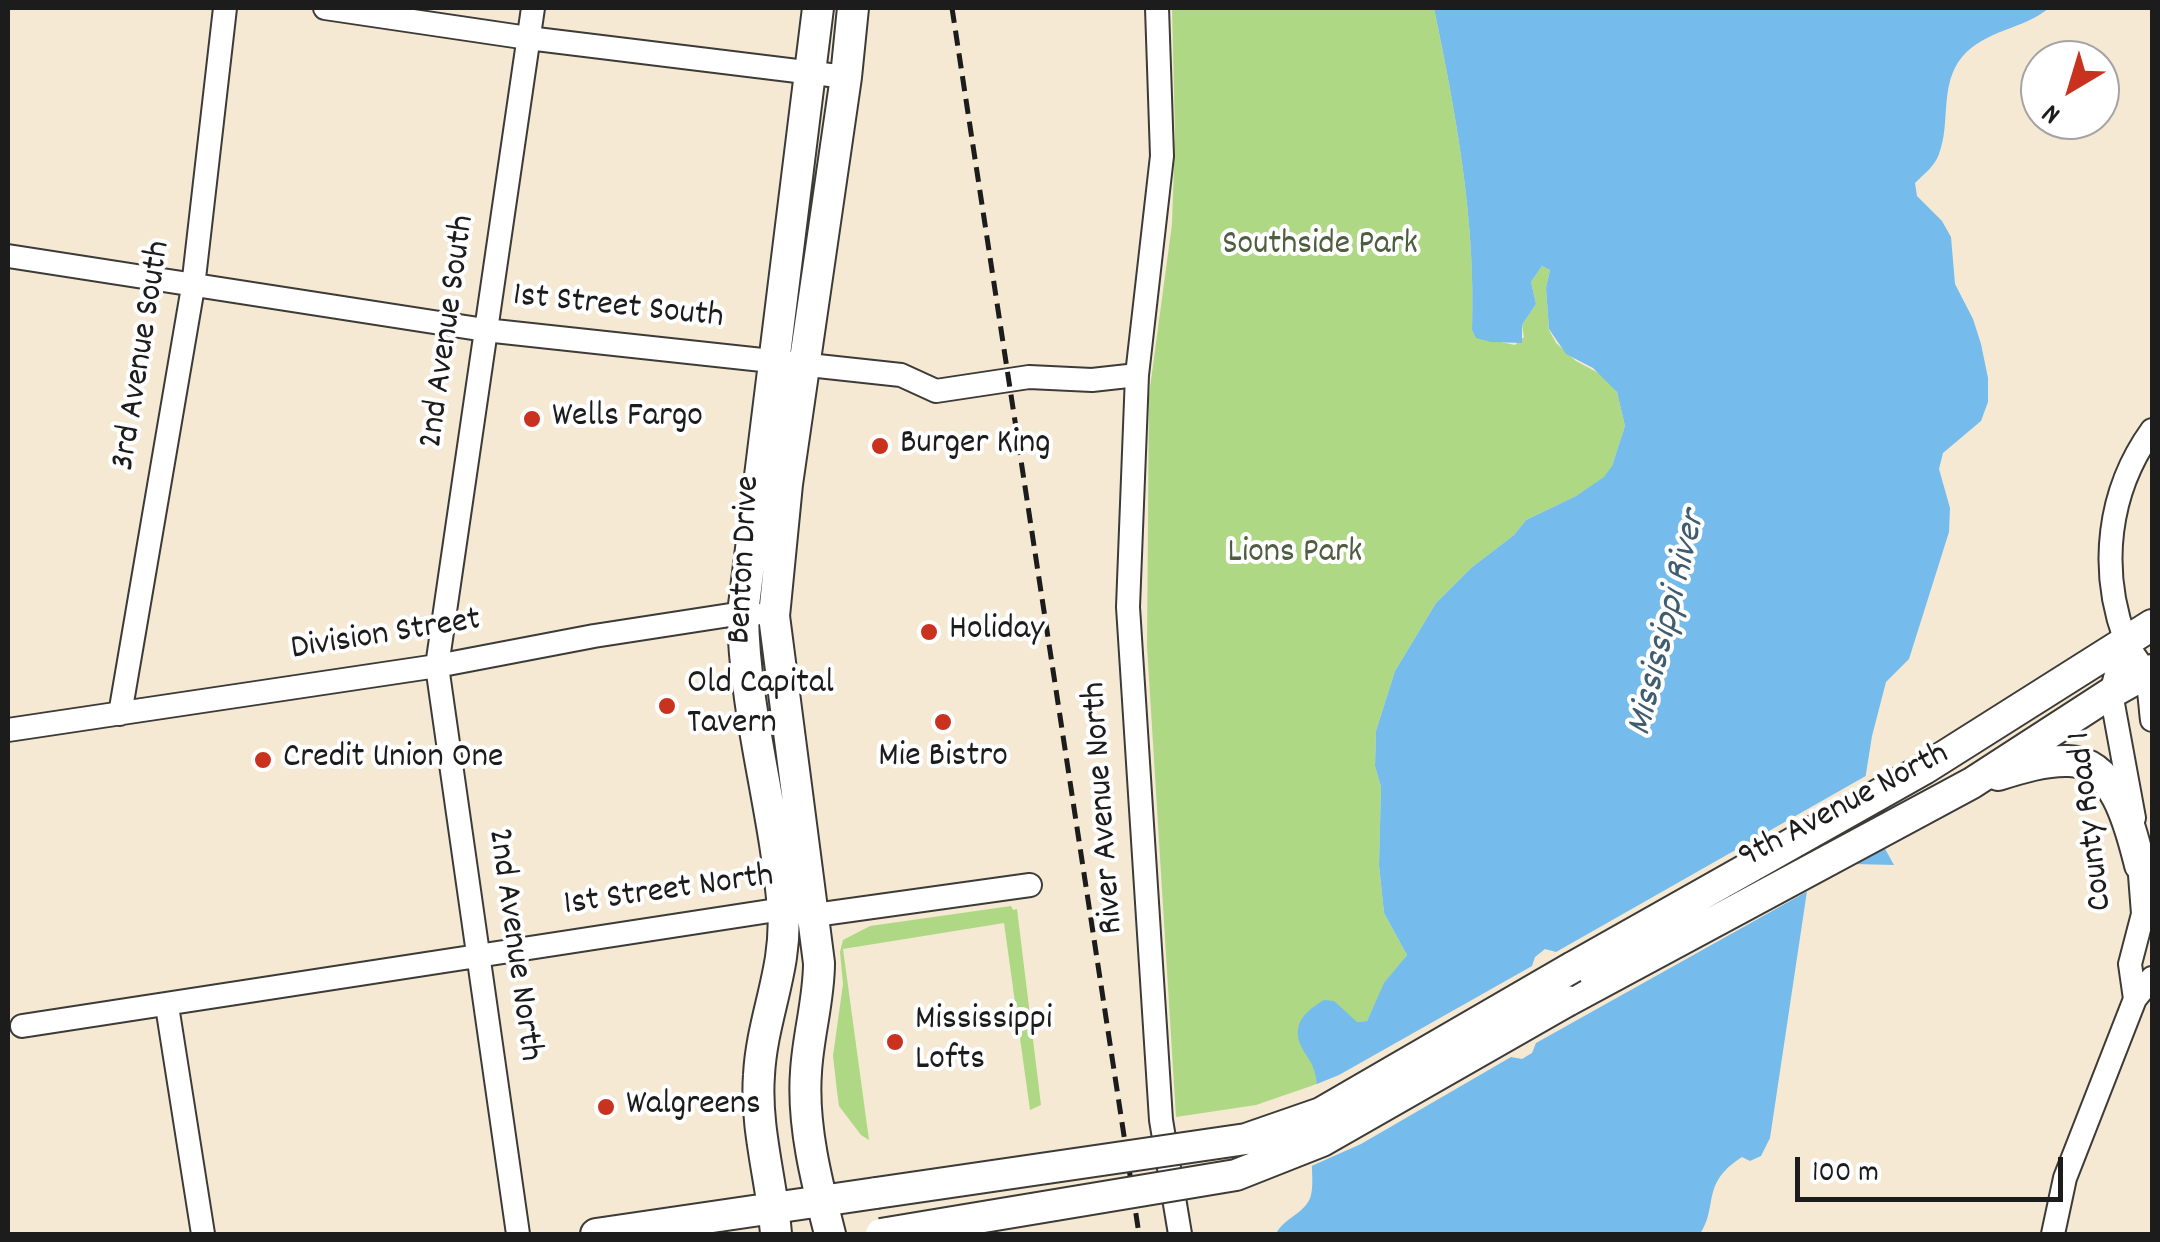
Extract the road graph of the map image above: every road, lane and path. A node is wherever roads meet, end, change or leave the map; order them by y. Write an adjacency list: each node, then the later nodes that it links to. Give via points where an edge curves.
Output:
1 (225, 8): 11 (street, 3rd Avenue South)
2 (325, 8): 7 (street)
3 (532, 8): 7 (street, 2nd Avenue South)
4 (818, 8): 8 (main road, Benton Drive)
5 (852, 8): 9 (main road, Benton Drive)
6 (1156, 8): 15 (street, River Avenue North, via 1162,156)
7 (528, 38): 8 (street); 12 (street, 2nd Avenue South)
8 (812, 71): 9 (street); 13 (main road, Benton Drive)
9 (846, 77): 14 (main road, Benton Drive)
10 (8, 256): 11 (street, 1st Street South)
11 (194, 287): 12 (street, 1st Street South); 24 (street, 3rd Avenue South)
12 (485, 330): 13 (street, 1st Street South); 21 (street, 2nd Avenue South)
13 (774, 361): 14 (street, 1st Street South); 17 (main road, Benton Drive)
14 (805, 363): 15 (street, 1st Street South, via 902,375 922,387 933,378 1033,363); 18 (main road, Benton Drive)
15 (1137, 376): 44 (street, River Avenue North, via 1128,607 1161,1120)
16 (2152, 430): 20 (street, via 2134,456 2114,510 2109,567)
17 (743, 612): 18 (street, Division Street); 21 (street, Division Street); 30 (main road, Benton Drive, via 746,673)
18 (774, 616): 31 (main road, Benton Drive)
19 (2152, 625): 20 (main road, 9th Avenue North)
20 (2125, 640): 22 (street); 23 (street); 37 (main road, 9th Avenue North, bridge, via 1924,770 1321,1113 1246,1138)
21 (437, 666): 24 (street, Division Street); 32 (street, 2nd Avenue North)
22 (2149, 672): 23 (main road, 9th Avenue North); 25 (street, County Road 1)
23 (2111, 693): 27 (main road, 9th Avenue North); 28 (street, County Road 1)
24 (120, 714): 26 (street, Division Street)
25 (2152, 720)
26 (8, 730)
27 (1972, 783): 28 (main road, via 2072,760 2094,770 2114,790); 43 (main road, 9th Avenue North, bridge, via 1322,1140 1236,1176)
28 (2140, 865): 34 (street, County Road 1, via 2142,914 2130,964)
29 (1030, 886): 31 (street, 1st Street North)
30 (783, 910): 31 (street, 1st Street North); 32 (street, 1st Street North); 38 (main road, Benton Drive, via 780,974 758,1076)
31 (815, 915): 37 (main road, Benton Drive, via 819,988 805,1086)
32 (478, 955): 35 (street, 1st Street North); 40 (street, 2nd Avenue North)
33 (2152, 978): 34 (street, County Road 1)
34 (2144, 1002): 45 (street, County Road 1, via 2065,1178)
35 (167, 1006): 36 (street, 1st Street North); 39 (street)
36 (22, 1026)
37 (821, 1200): 38 (main road, 9th Avenue North); 42 (main road, Benton Drive)
38 (775, 1221): 41 (main road, 9th Avenue North)
39 (203, 1234)
40 (518, 1234)
41 (596, 1234)
42 (830, 1234)
43 (880, 1234)
44 (1180, 1234)
45 (2052, 1234)

